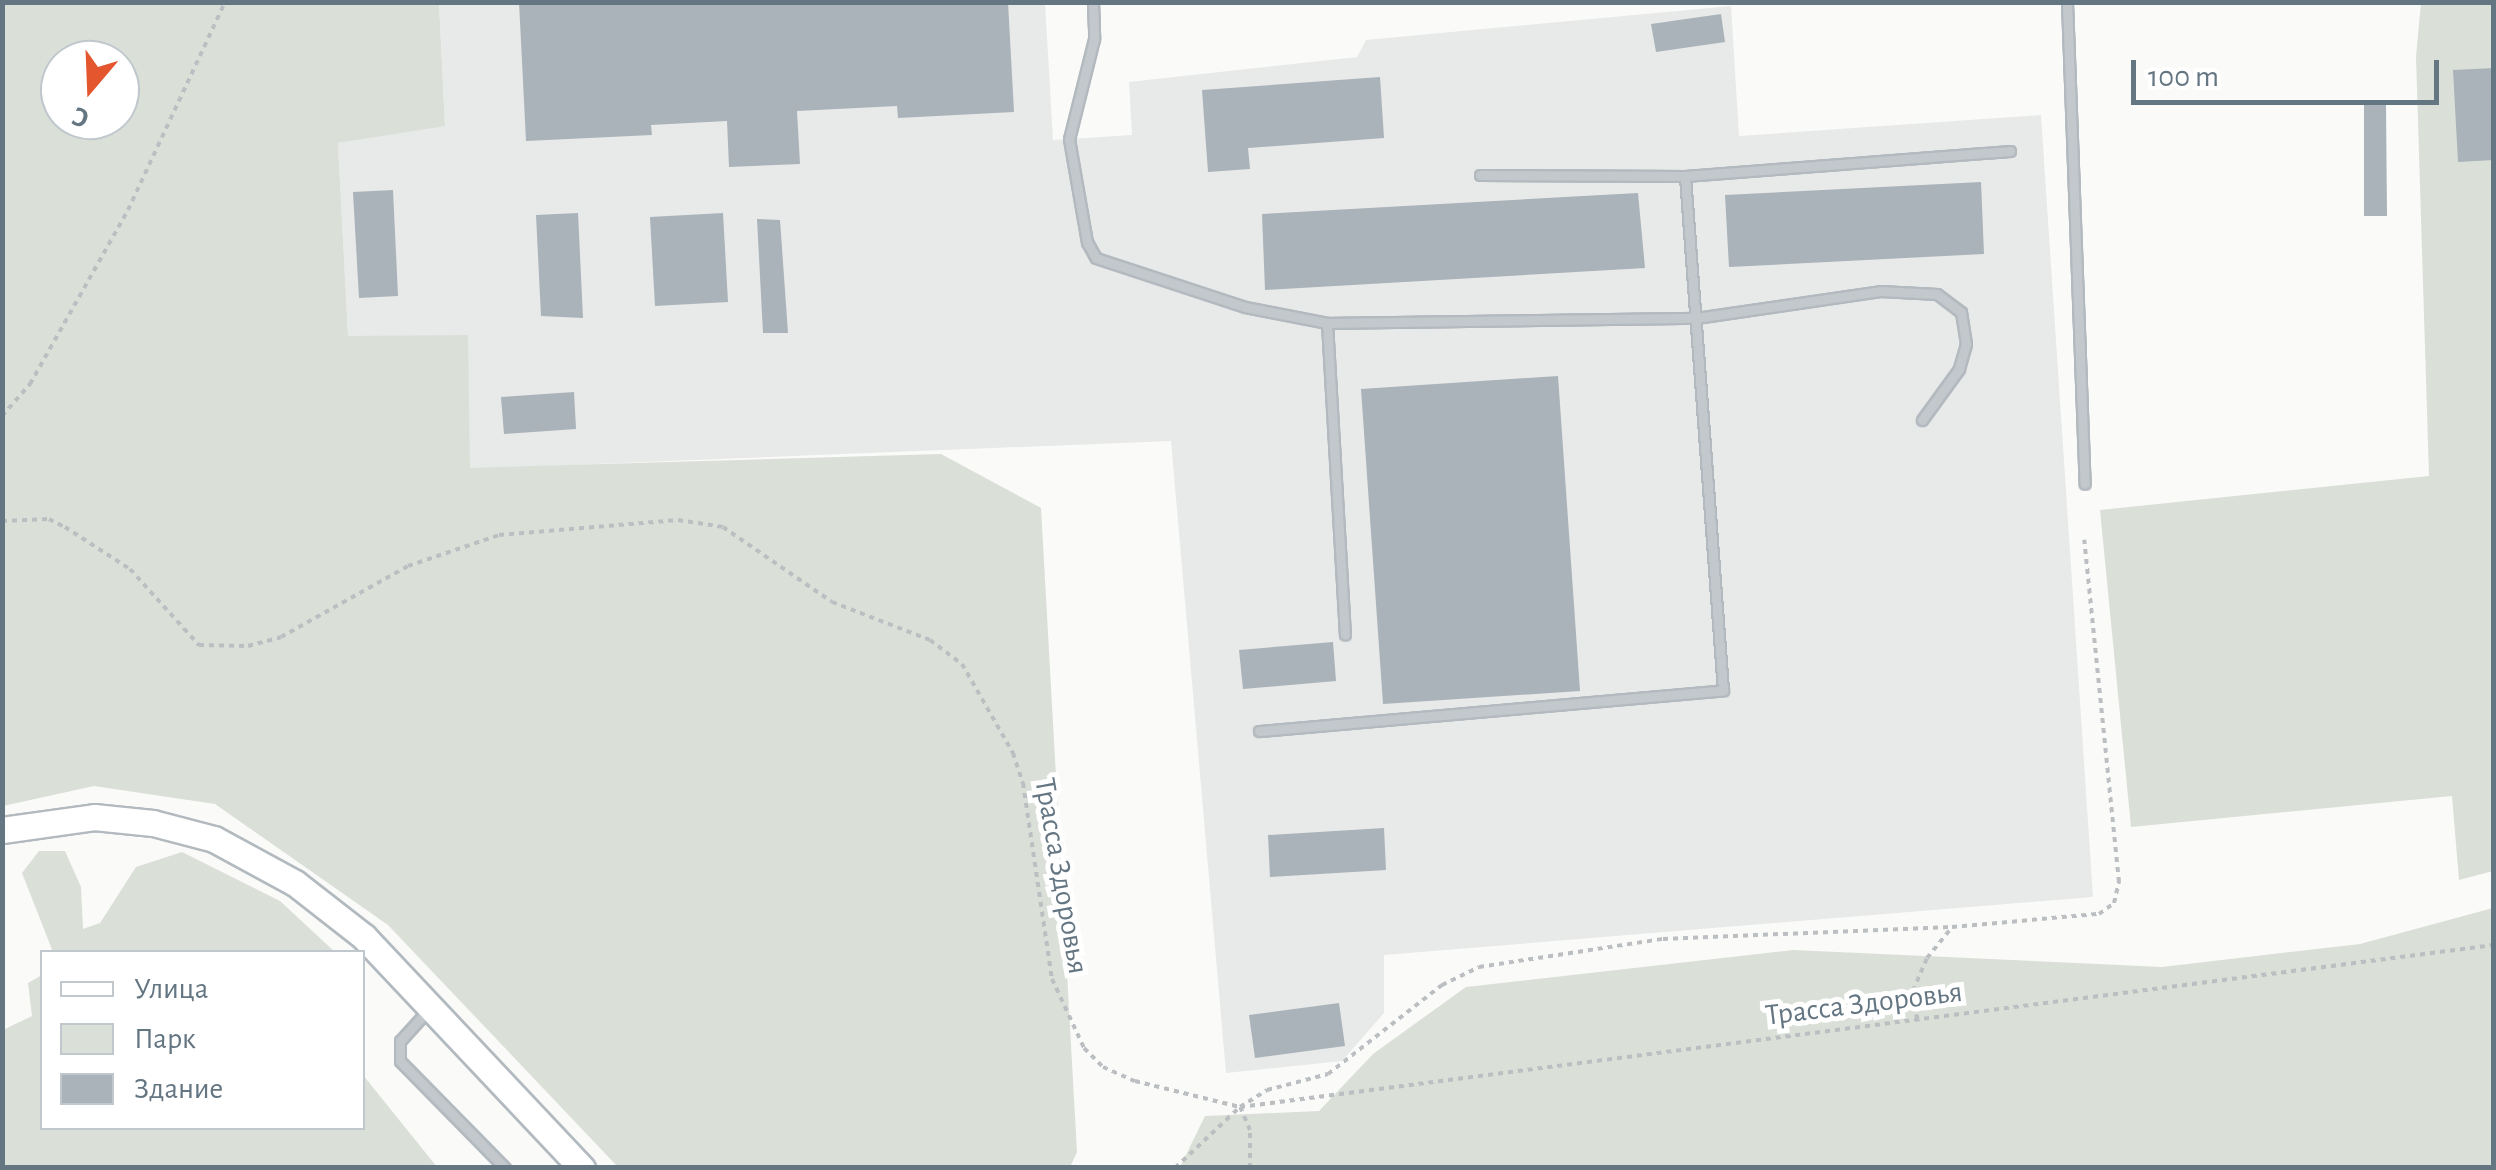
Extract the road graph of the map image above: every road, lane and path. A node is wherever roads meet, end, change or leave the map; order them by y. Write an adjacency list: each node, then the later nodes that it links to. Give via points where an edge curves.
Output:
1 (225, 2): 9 (path, via 128,210 30,384)
2 (1093, 2): 8 (lane, via 1094,38 1069,139 1087,242 1096,258 1246,307)
3 (2067, 2): 11 (lane)
4 (2010, 152): 6 (lane)
5 (1480, 175): 6 (lane)
6 (1685, 176): 7 (lane)
7 (1696, 318): 8 (lane); 10 (lane, via 1880,292 1938,294 1960,312 1966,344 1960,370); 15 (lane, via 1722,690)
8 (1327, 324): 14 (lane)
9 (2, 416)
10 (1922, 420)
11 (2085, 484)
12 (2, 521): 21 (path, Трасса Здоровья, via 49,519 65,527 130,569 199,645 248,646 281,637 408,566 499,535 678,520 723,527 832,602 930,640 962,664 1014,752 1052,979 1084,1048 1103,1067 1135,1081)
13 (2084, 540): 17 (path, via 2119,882 2114,902 2099,914 2065,920)
14 (1345, 634)
15 (1259, 731)
16 (2, 830): 19 (street, via 94,817 214,839 336,915)
17 (1952, 928): 20 (path, via 1928,958 1909,1000); 21 (path, via 1663,939 1479,967 1442,986 1328,1074 1267,1090)
18 (2494, 945): 20 (path, Трасса Здоровья)
19 (431, 1007): 22 (lane, via 400,1041 400,1061); 23 (street)
20 (1918, 1019): 21 (path, Трасса Здоровья)
21 (1240, 1107): 24 (path); 25 (path, via 1250,1130)
22 (504, 1168)
23 (582, 1168)
24 (1175, 1168)
25 (1250, 1168)

